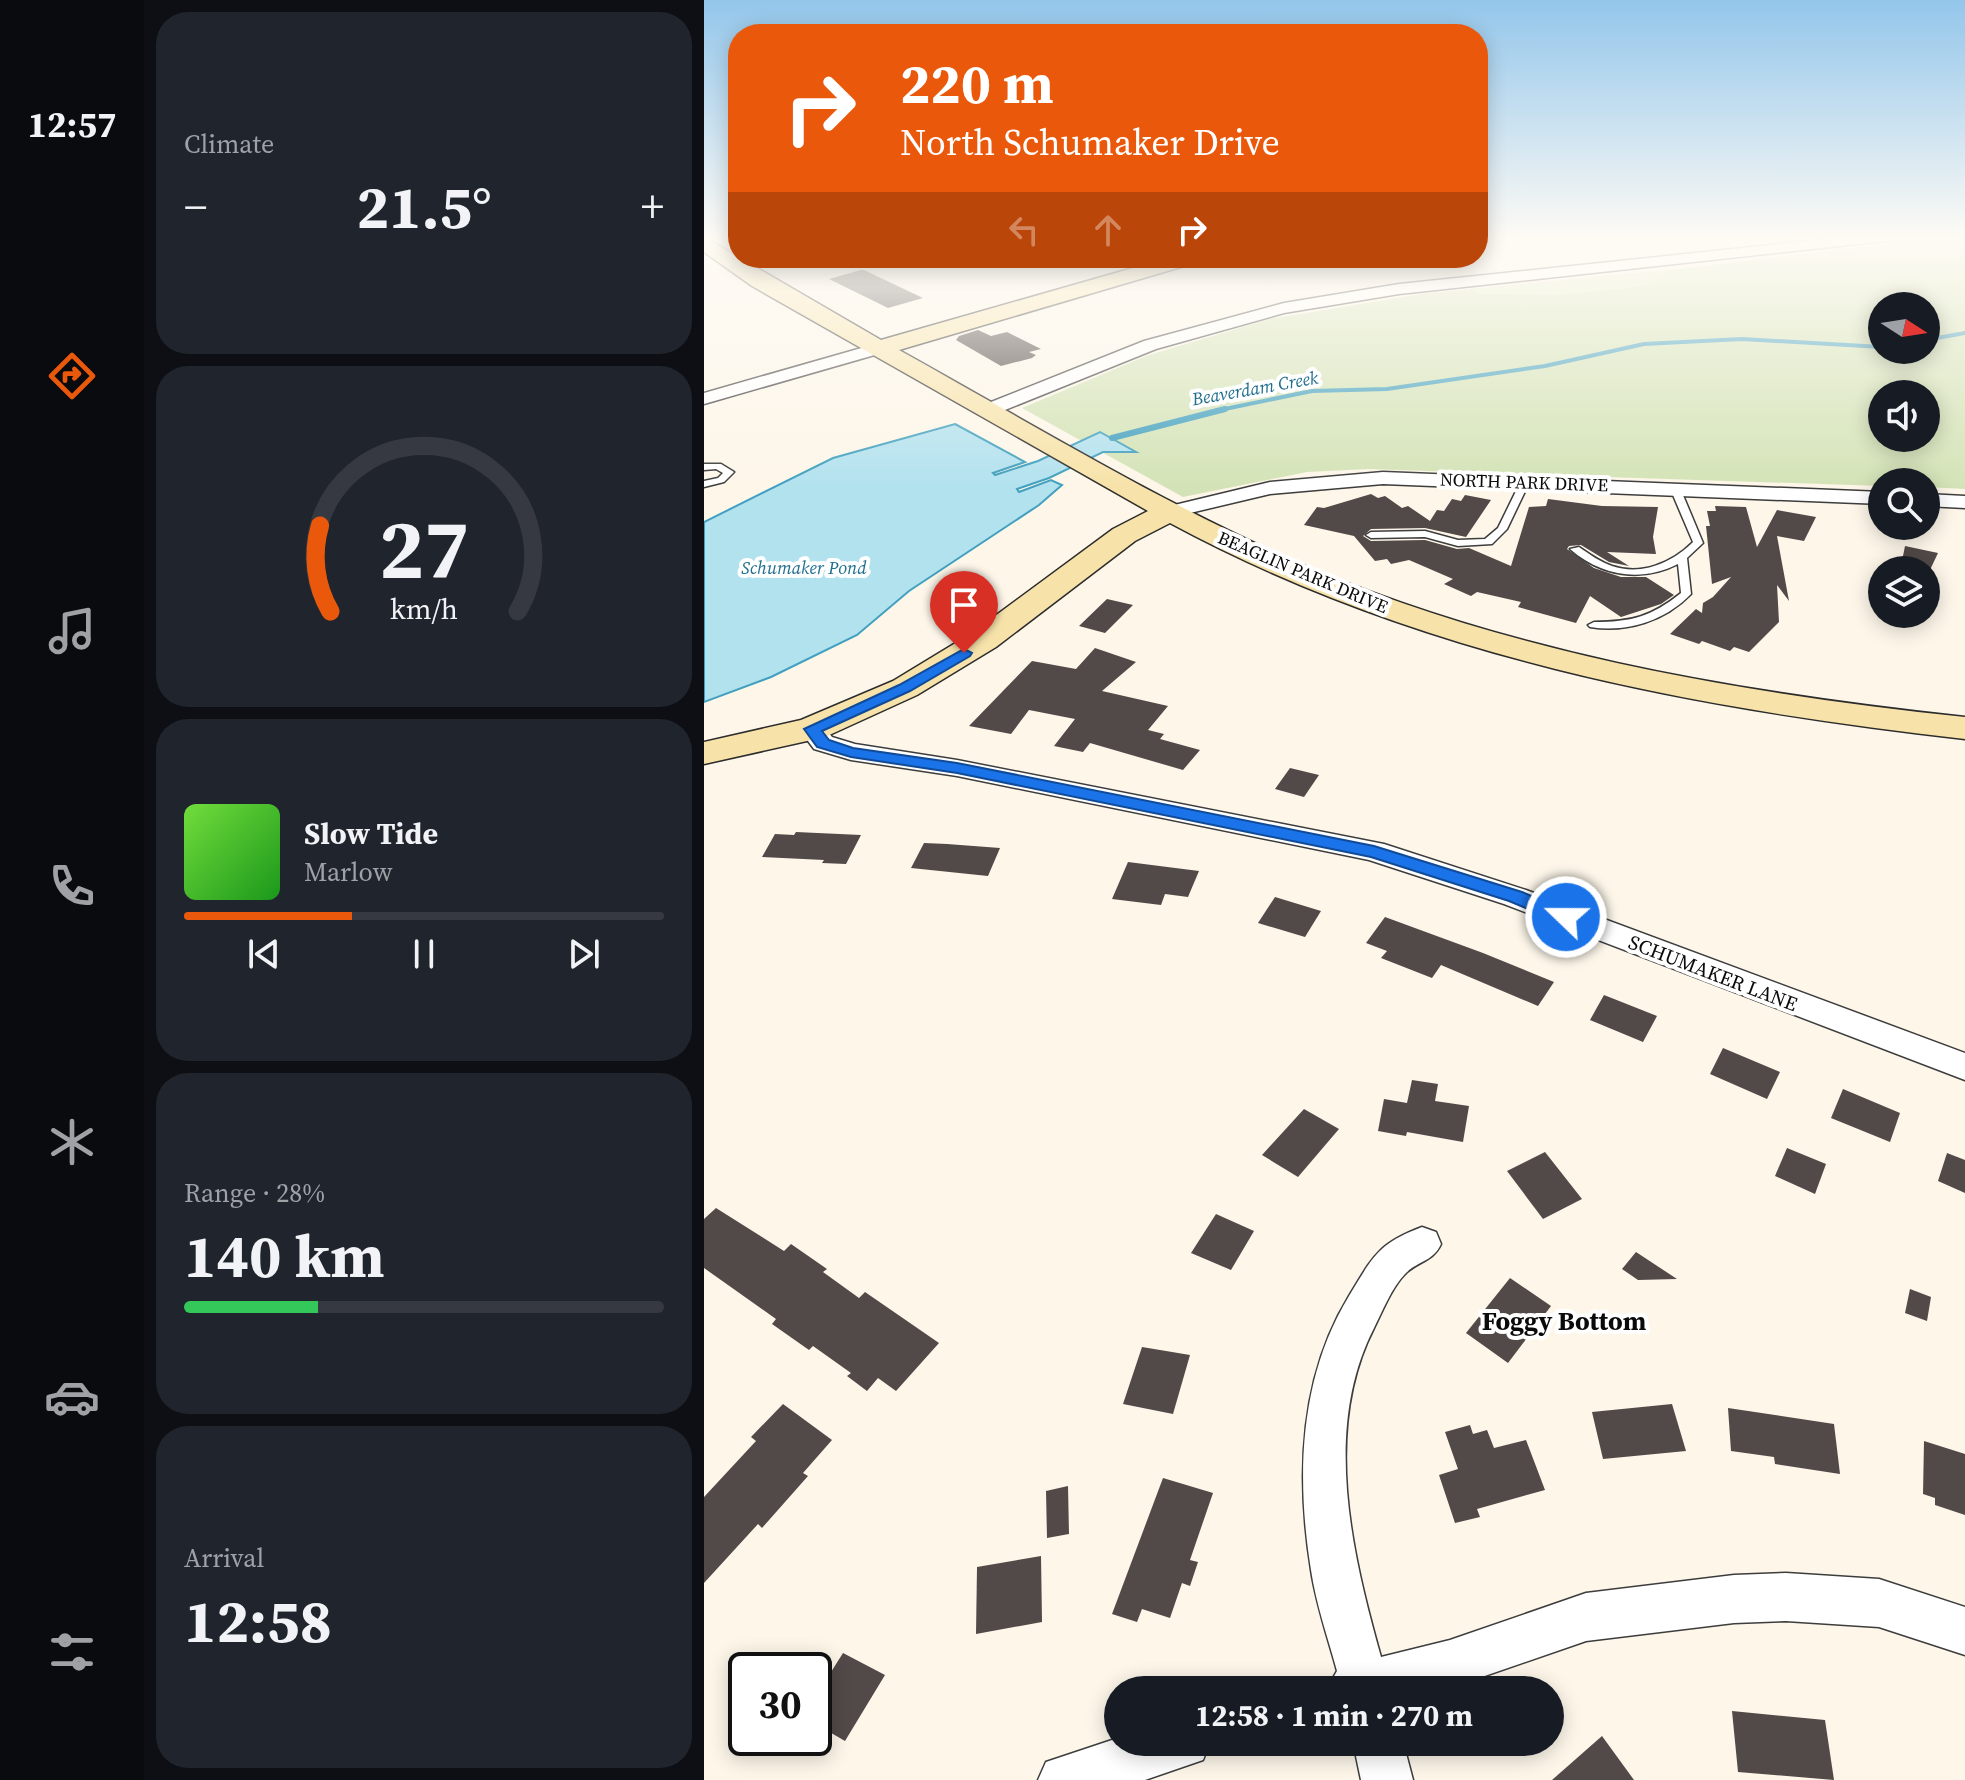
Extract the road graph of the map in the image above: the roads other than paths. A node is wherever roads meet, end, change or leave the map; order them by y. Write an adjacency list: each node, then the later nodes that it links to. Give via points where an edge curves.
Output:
1 (829, 320): 4 (main road, BEAGLIN PARK DRIVE)
2 (976, 320): 4 (main road)
3 (1234, 320): 6 (street, via 1150,345)
4 (879, 348): 5 (street); 6 (main road, BEAGLIN PARK DRIVE)
5 (704, 399)
6 (988, 410): 15 (main road, BEAGLIN PARK DRIVE)
7 (704, 455): 8 (lane)
8 (708, 466): 10 (lane, via 724,467 729,475)
9 (1524, 483): 11 (street, NORTH PARK DRIVE); 15 (street, NORTH PARK DRIVE, via 1320,481); 16 (lane, via 1502,529 1488,542 1458,543 1425,534)
10 (704, 484)
11 (1675, 488): 12 (street, NORTH PARK DRIVE); 18 (lane, via 1698,543)
12 (1868, 497)
13 (1940, 501): 14 (street)
14 (1965, 502)
15 (1169, 512): 20 (main road, BEAGLIN PARK DRIVE, via 1366,601 1542,656 1761,704); 21 (main road, via 1107,547 945,666 866,708)
16 (1371, 535)
17 (1575, 549): 18 (lane, via 1608,569 1644,573)
18 (1683, 560): 19 (lane, via 1686,594 1665,612 1628,626)
19 (1594, 625)
20 (1965, 728)
21 (812, 729): 22 (main road); 23 (street, SCHUMAKER LANE, via 823,743 851,752 972,770 1374,851 1515,897)
22 (704, 753)
23 (1965, 1067)
24 (1422, 1244): 26 (street, via 1391,1262 1355,1323 1334,1380 1323,1457 1334,1571)
25 (1965, 1631): 27 (street, via 1879,1603 1734,1599 1586,1617)
26 (1358, 1676)
27 (1407, 1676)
28 (1140, 1756): 30 (street)
29 (1381, 1756): 31 (street)
30 (1064, 1780)
31 (1387, 1780)

